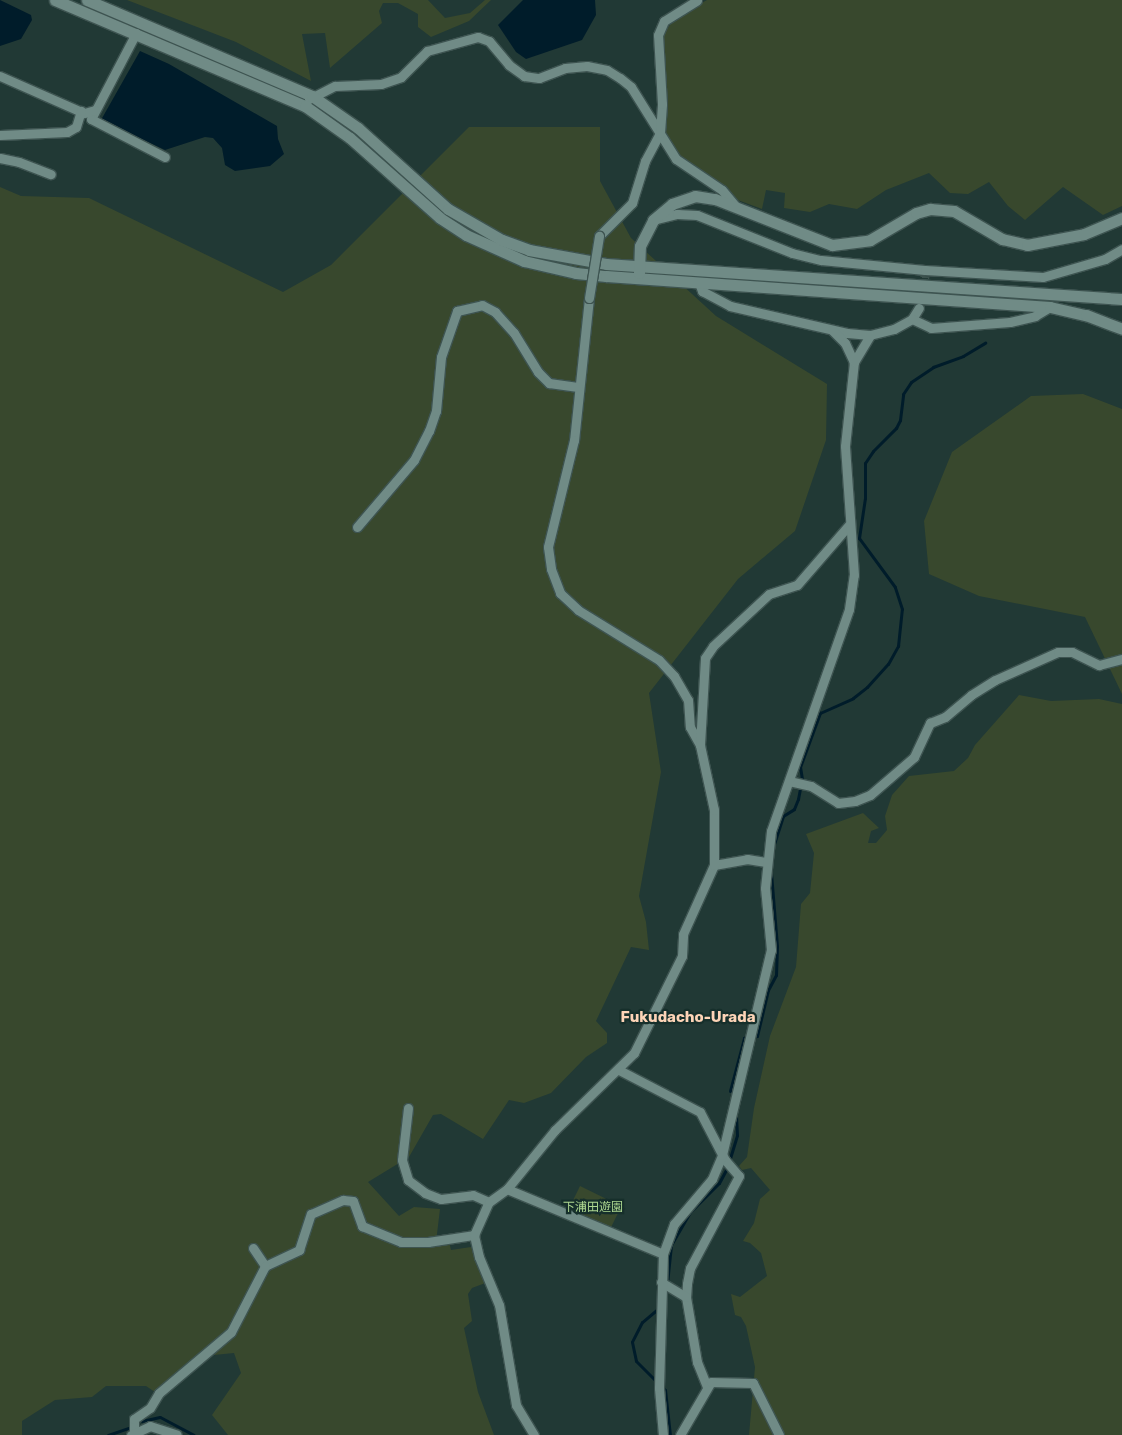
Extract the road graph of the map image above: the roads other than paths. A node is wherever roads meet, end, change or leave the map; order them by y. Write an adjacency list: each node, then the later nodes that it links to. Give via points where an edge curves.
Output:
1 (55, 0): 4 (street)
2 (87, 0): 6 (street)
3 (697, 0): 10 (street, via 664,21 658,34 662,104)
4 (136, 34): 7 (street); 8 (street)
5 (0, 76): 9 (street)
6 (312, 96): 7 (street); 10 (street, via 335,86 382,84 401,77 427,51 478,37 489,41 509,65 524,76 539,78 565,68 587,66 607,70 631,87); 19 (street, via 358,128 417,183 472,225 537,252)
7 (305, 106): 19 (street, via 350,138 432,212 466,236 498,252 549,268)
8 (96, 110): 9 (street); 12 (street, via 90,119)
9 (81, 111): 11 (street, via 76,127 67,132)
10 (660, 133): 15 (street, via 676,159 722,190); 29 (street, bridge, via 645,161 632,204 599,236)
11 (0, 135)
12 (165, 157)
13 (0, 158): 14 (street)
14 (51, 174)
15 (737, 208): 16 (street, via 819,242 845,246 870,240 916,213 930,209 954,211 1002,239 1027,245 1084,234); 17 (street, via 715,199 695,196 672,204)
16 (1122, 218)
17 (652, 220): 18 (street, via 676,214 697,215 792,253 821,260 925,273 1043,277 1105,259); 19 (street, via 644,234)
18 (1122, 250)
19 (639, 271): 20 (street); 21 (street)
20 (700, 282): 22 (street); 26 (street, via 702,291 730,306)
21 (1122, 298)
22 (1050, 307): 24 (street, via 1035,316 1010,322 931,328); 25 (street, via 1086,315)
23 (919, 308): 24 (street)
24 (912, 320): 27 (street)
25 (1122, 329)
26 (832, 330): 27 (street); 28 (street, via 845,343)
27 (870, 335): 28 (street)
28 (854, 362): 30 (street, via 844,446)
29 (578, 387): 31 (street, via 549,383 495,312 482,305 457,311 441,357 436,411 428,431 414,460); 33 (street, via 574,440 548,547 557,585 560,593 578,610 659,660 674,676 688,700 690,727)
30 (850, 525): 33 (street, via 797,585 769,594 712,646 703,665); 34 (street, via 854,575 849,609)
31 (357, 528)
32 (1122, 659): 34 (street, via 1100,665 1072,652 1058,652 995,680 930,724 914,757 870,795 855,801 838,803)
33 (700, 745): 36 (street, via 714,810)
34 (797, 783): 35 (street, via 771,831)
35 (766, 862): 36 (street, via 747,859); 39 (street, via 771,950)
36 (714, 865): 37 (street, via 683,934 682,956 634,1053)
37 (619, 1070): 39 (street, via 700,1112); 40 (street, via 593,1090 555,1130)
38 (408, 1108): 41 (street, via 402,1160 408,1180 425,1194 442,1199 473,1195)
39 (726, 1160): 44 (street, via 674,1224); 47 (street, via 739,1176 738,1181 690,1268)
40 (507, 1189): 41 (street); 44 (street)
41 (489, 1202): 42 (street)
42 (474, 1235): 45 (street, via 428,1242 401,1242 362,1226 353,1202 343,1200 311,1214 299,1250); 51 (street, via 478,1256 499,1305 516,1405)
43 (253, 1248): 45 (street)
44 (662, 1254): 46 (street)
45 (265, 1266): 49 (street, via 230,1332 159,1393 150,1408 134,1419)
46 (665, 1283): 47 (street); 52 (street, via 660,1306 659,1385)
47 (686, 1297): 48 (street, via 697,1362)
48 (707, 1387): 53 (street); 54 (street, via 711,1382 753,1383)
49 (132, 1434): 50 (street, via 150,1426)
50 (177, 1435)
51 (534, 1435)
52 (664, 1435)
53 (680, 1435)
54 (779, 1435)

